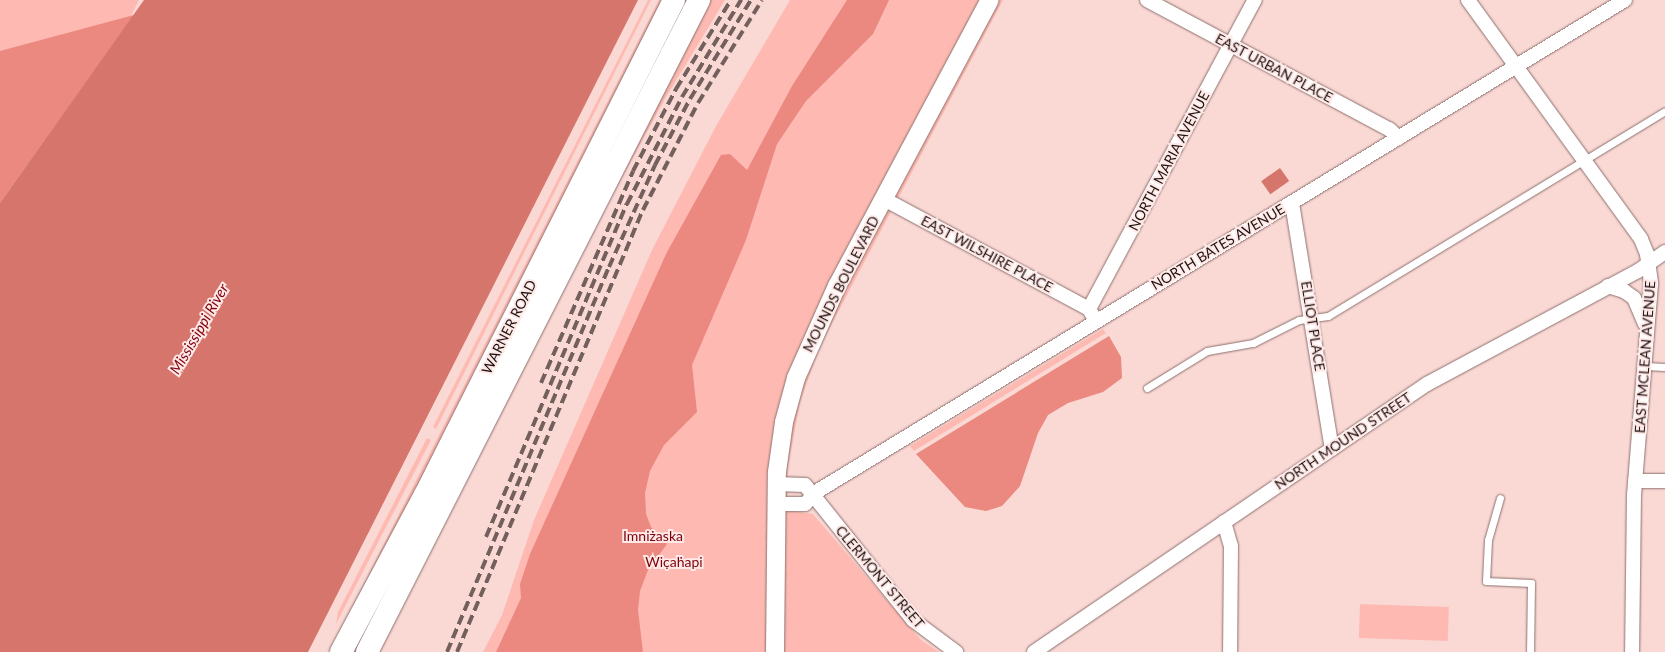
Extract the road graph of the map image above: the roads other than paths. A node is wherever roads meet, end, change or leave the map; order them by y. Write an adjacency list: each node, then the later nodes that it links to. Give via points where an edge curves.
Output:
1 (674, 0): 33 (highway, WARNER ROAD, via 421,503)
2 (699, 0): 32 (highway, WARNER ROAD)
3 (990, 0): 13 (street, MOUNDS BOULEVARD)
4 (1147, 0): 8 (street, EAST URBAN PLACE)
5 (1255, 0): 8 (street, NORTH MARIA AVENUE)
6 (1468, 0): 9 (street, EAST MCLEAN AVENUE)
7 (1624, 0): 9 (street, NORTH BATES AVENUE)
8 (1231, 45): 11 (street, EAST URBAN PLACE, via 1389,129); 18 (street, NORTH MARIA AVENUE)
9 (1515, 66): 11 (street, NORTH BATES AVENUE); 12 (street, EAST MCLEAN AVENUE)
10 (1665, 111): 12 (lane)
11 (1399, 138): 14 (street, NORTH BATES AVENUE)
12 (1585, 160): 16 (street, EAST MCLEAN AVENUE, via 1642,241); 19 (lane, via 1328,316)
13 (884, 199): 18 (street, EAST WILSHIRE PLACE); 27 (street, MOUNDS BOULEVARD, via 829,302 801,363 784,422)
14 (1292, 203): 18 (street, NORTH BATES AVENUE); 19 (street, ELLIOT PLACE)
15 (1665, 252): 16 (street, NORTH MOUND STREET)
16 (1649, 263): 17 (street, NORTH MOUND STREET); 20 (street, EAST MCLEAN AVENUE)
17 (1608, 286): 20 (street, via 1624,291 1636,301); 24 (street, NORTH MOUND STREET, via 1450,370)
18 (1093, 315): 28 (street, NORTH BATES AVENUE)
19 (1312, 319): 23 (lane, via 1296,321 1253,344 1207,350); 24 (street, ELLIOT PLACE)
20 (1647, 338): 21 (street, EAST MCLEAN AVENUE)
21 (1645, 366): 22 (lane); 25 (street, EAST MCLEAN AVENUE)
22 (1665, 367)
23 (1147, 388)
24 (1332, 449): 31 (street, NORTH MOUND STREET)
25 (1635, 481): 26 (street); 41 (street, EAST MCLEAN AVENUE)
26 (1665, 481)
27 (776, 484): 28 (street, CLERMONT STREET, via 805,485); 30 (street, MOUNDS BOULEVARD)
28 (812, 495): 30 (street, via 805,504); 37 (street, CLERMONT STREET, via 913,620)
29 (1500, 498): 40 (lane, via 1488,540 1486,580 1531,583)
30 (776, 504): 36 (street, MOUNDS BOULEVARD)
31 (1224, 522): 38 (street, NORTH MOUND STREET); 39 (street, via 1231,543)
32 (402, 587): 34 (highway, WARNER ROAD); 35 (highway)
33 (341, 652)
34 (367, 652)
35 (374, 652)
36 (775, 652)
37 (956, 652)
38 (1034, 652)
39 (1230, 652)
40 (1530, 652)
41 (1632, 652)

